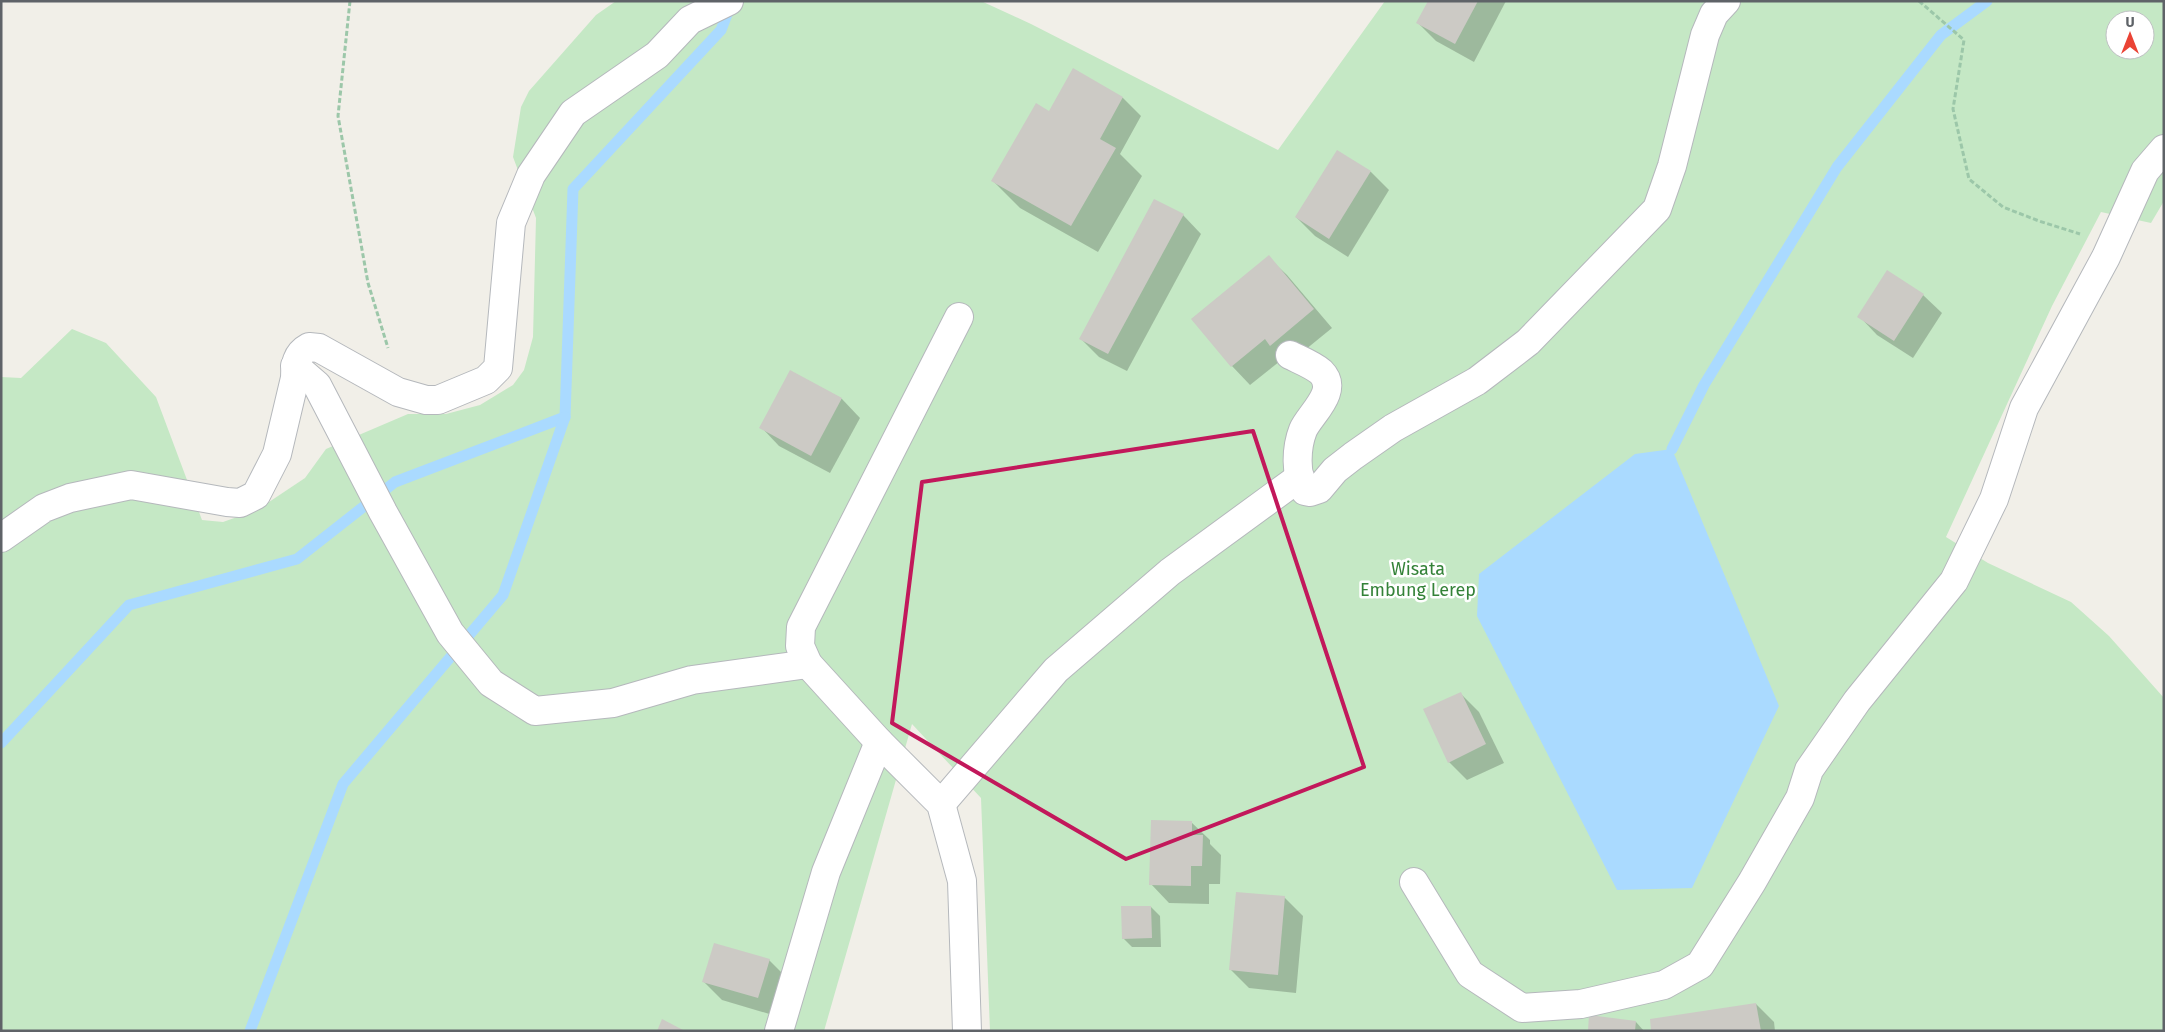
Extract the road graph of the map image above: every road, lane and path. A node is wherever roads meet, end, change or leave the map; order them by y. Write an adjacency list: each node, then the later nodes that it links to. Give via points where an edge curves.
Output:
1 (350, 1): 8 (path, via 338,116 368,283)
2 (729, 1): 10 (street, via 690,20 657,55 573,113 531,175 511,223 498,368 486,380 438,400 426,400 398,392 319,348 309,347 302,351)
3 (1726, 1): 11 (street, via 1714,14 1705,35 1672,166 1657,209 1528,342 1491,370 1353,456 1319,489 1305,491)
4 (1919, 1): 6 (path, via 1964,40 1953,109 1969,179 2003,207)
5 (2164, 149): 6 (street, via 2145,171)
6 (2112, 244): 16 (street, via 2024,408 1994,499 1954,581 1857,701 1809,770 1800,798 1700,965 1664,985 1580,1004 1522,1008 1470,974)
7 (958, 317): 13 (street, via 801,627 800,646)
8 (390, 354)
9 (1290, 355): 11 (street, via 1320,371 1327,386 1326,396 1304,430 1298,462)
10 (295, 366): 12 (street, via 277,454 256,495 248,500 228,502 131,485 70,498 44,508); 13 (street, via 318,385 450,633 491,683 535,711 613,703 692,680)
11 (1300, 477): 15 (street, via 1170,572 1056,670)
12 (1, 538)
13 (808, 664): 14 (street)
14 (879, 742): 15 (street); 17 (street, via 826,872)
15 (941, 804): 18 (street, via 962,882)
16 (1414, 882)
17 (779, 1031)
18 (967, 1031)

